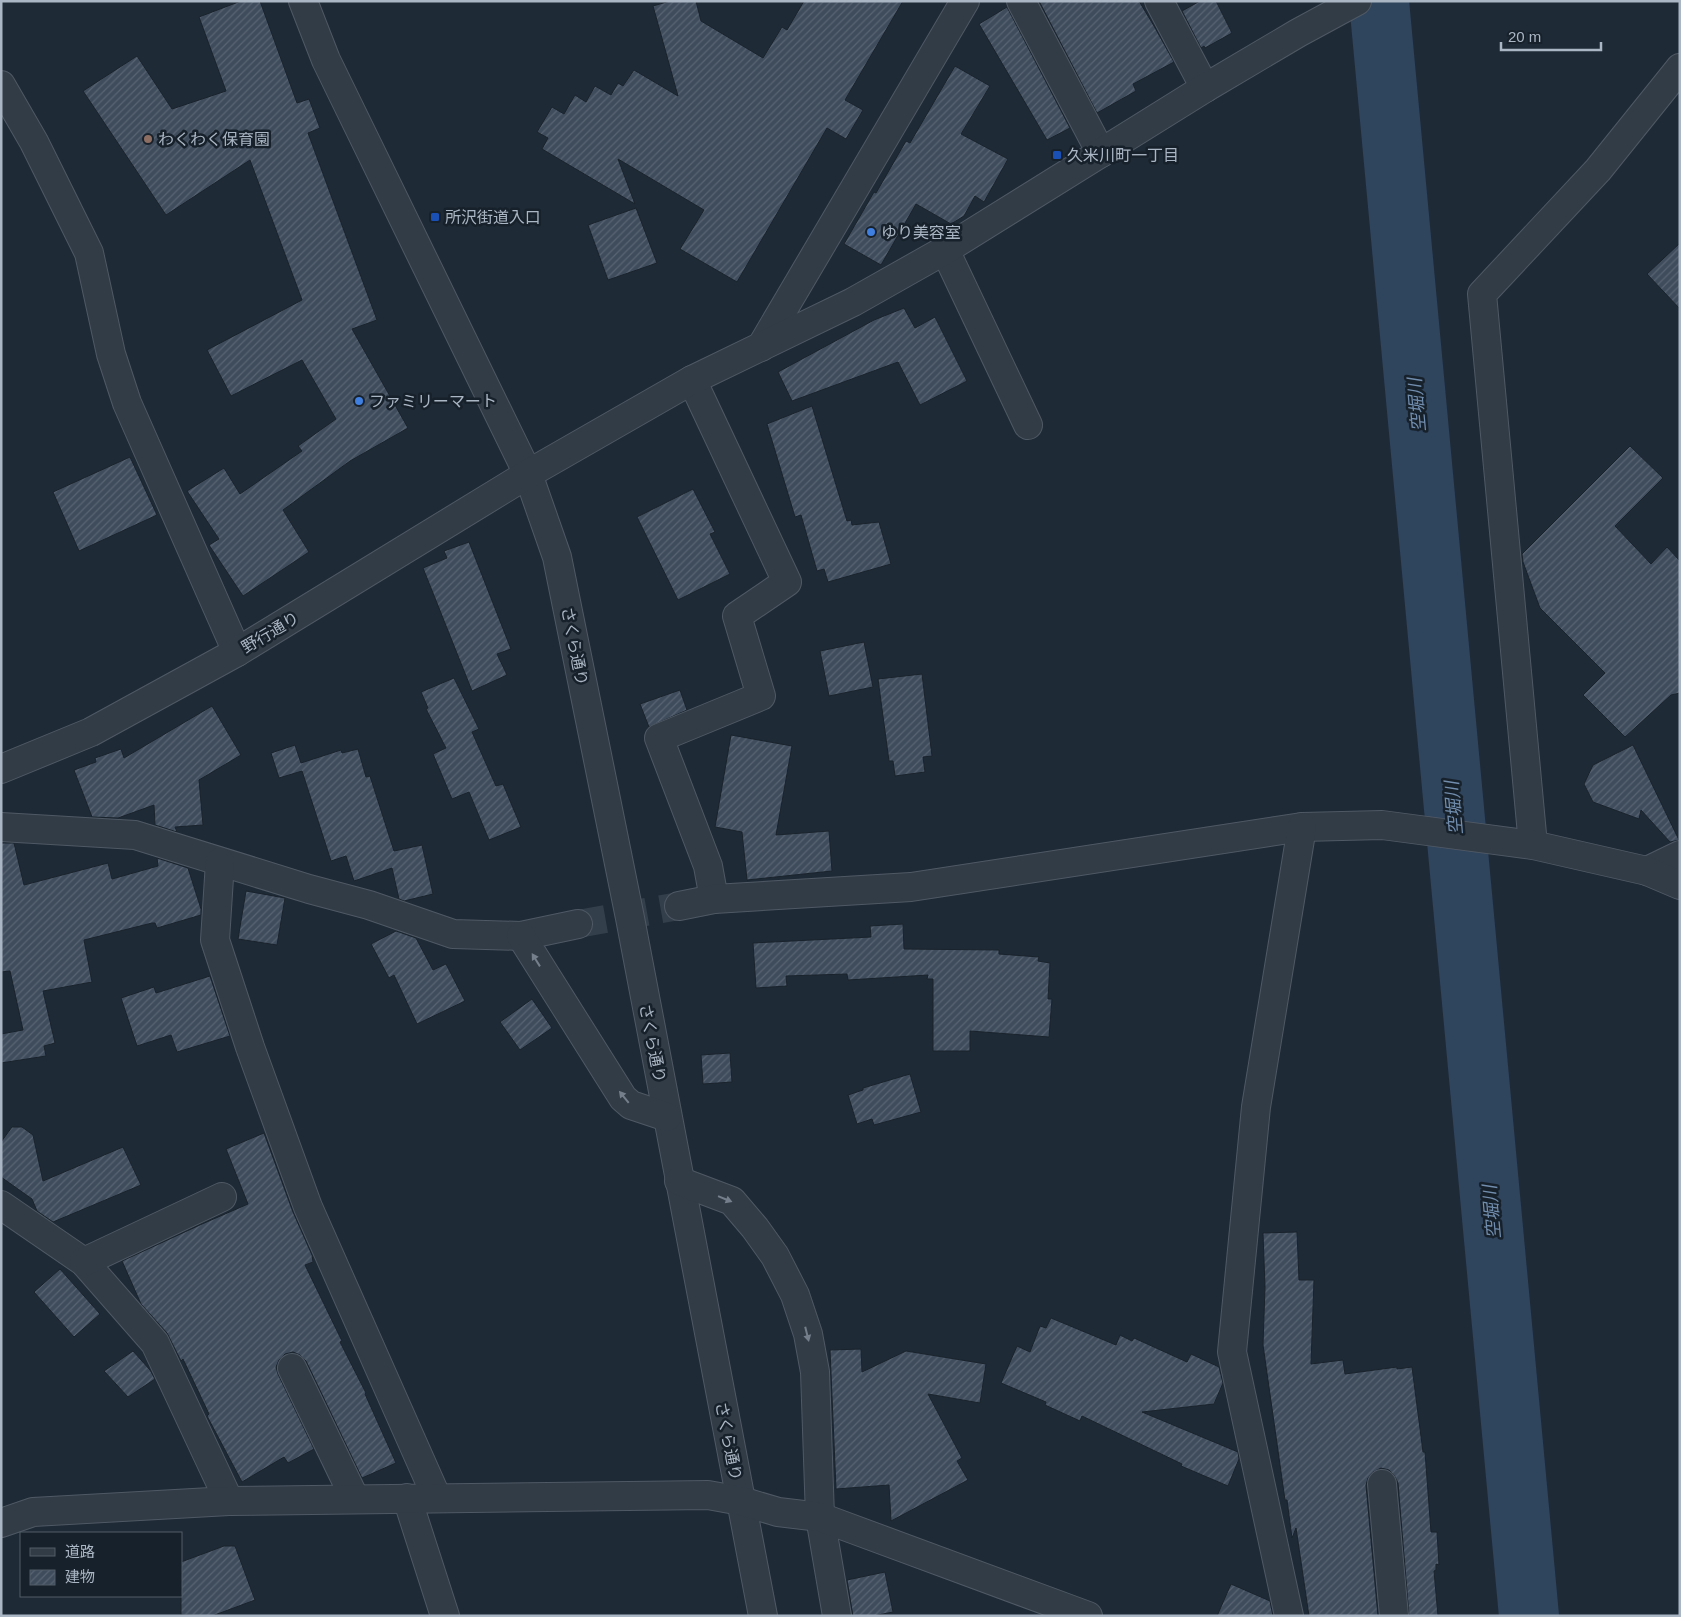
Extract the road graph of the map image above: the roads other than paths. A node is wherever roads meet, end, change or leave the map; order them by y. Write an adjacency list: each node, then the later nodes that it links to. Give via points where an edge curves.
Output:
1 (303, 1): 14 (street, さくら通り, via 326,60)
2 (965, 1): 11 (street)
3 (1021, 1): 9 (street)
4 (1160, 1): 8 (street)
5 (1357, 1): 8 (street, 野行通り)
6 (1680, 68): 19 (street, via 1598,170 1482,294)
7 (1, 85): 15 (street, via 34,142 89,253 111,354 127,402)
8 (1205, 88): 9 (street, 野行通り)
9 (1101, 153): 10 (street, 野行通り)
10 (944, 250): 11 (street, 野行通り, via 853,302); 13 (street)
11 (761, 347): 12 (street, 野行通り)
12 (692, 380): 14 (street, 野行通り); 24 (street, via 787,582 737,616 761,696 659,738 708,866)
13 (1028, 425)
14 (528, 474): 15 (street, 野行通り); 28 (street, さくら通り, via 557,558)
15 (237, 652): 16 (street, 野行通り, via 91,732)
16 (1, 769)
17 (1, 827): 21 (street, via 136,835)
18 (1302, 827): 19 (street, via 1382,825); 24 (street, via 911,887); 46 (street, via 1256,1107 1232,1352)
19 (1528, 844): 22 (street)
20 (1680, 855): 22 (street)
21 (220, 862): 27 (street, via 369,905 453,934); 36 (street, via 215,940 250,1047 308,1207)
22 (1647, 871): 23 (street)
23 (1680, 885)
24 (714, 900): 25 (street)
25 (679, 906)
26 (578, 924): 27 (street)
27 (521, 936): 28 (street, one-way to 27, via 631,1105 623,1098)
28 (667, 1116): 29 (street, さくら通り)
29 (679, 1181): 39 (street, さくら通り); 40 (street, one-way to 40, via 732,1201 775,1256 795,1295 808,1334 815,1372)
30 (222, 1197): 32 (street)
31 (1, 1206): 32 (street)
32 (84, 1262): 38 (street, via 155,1343)
33 (292, 1368): 37 (street)
34 (1382, 1484): 47 (street)
35 (407, 1498): 36 (street); 37 (street); 42 (street)
36 (437, 1498): 39 (street, via 708,1495)
37 (355, 1499): 38 (street)
38 (229, 1501): 41 (street, via 33,1512)
39 (741, 1501): 40 (street, via 778,1512); 43 (street, さくら通り)
40 (820, 1517): 44 (street); 45 (street)
41 (1, 1522)
42 (445, 1616)
43 (763, 1616)
44 (837, 1616)
45 (1088, 1616)
46 (1289, 1616)
47 (1394, 1616)

